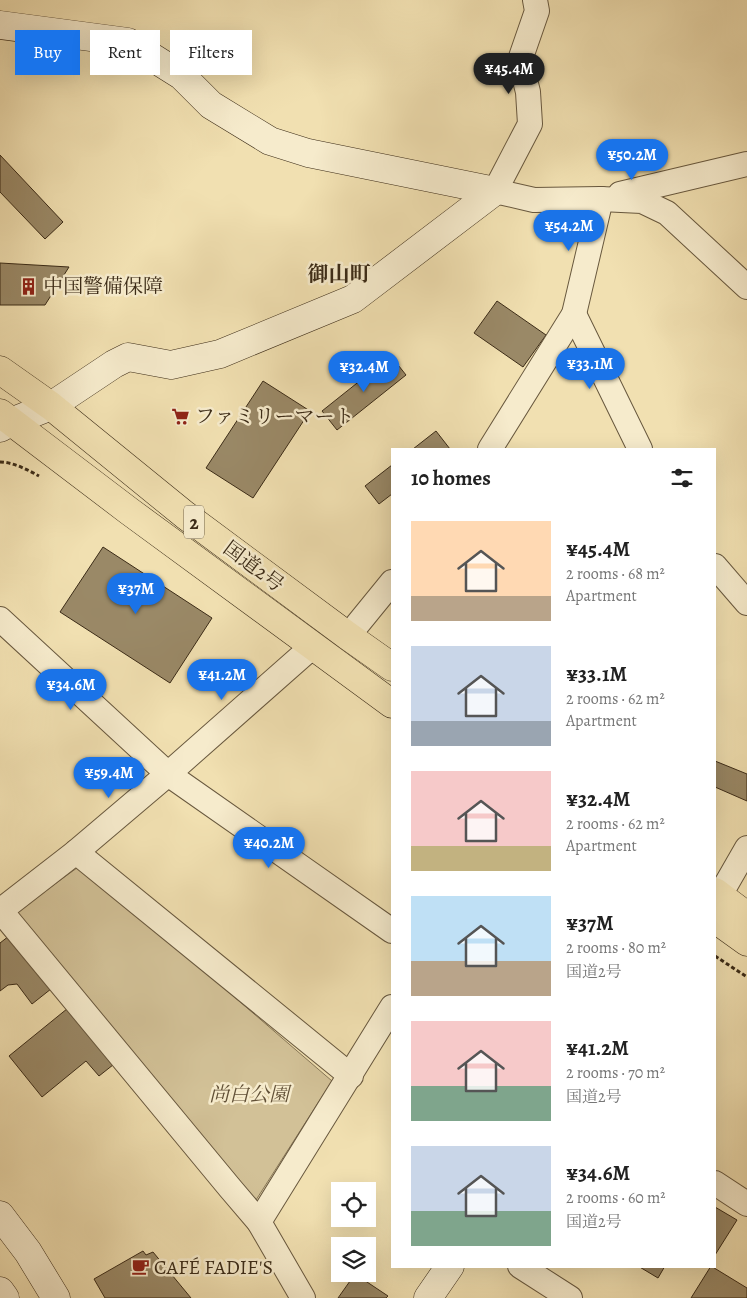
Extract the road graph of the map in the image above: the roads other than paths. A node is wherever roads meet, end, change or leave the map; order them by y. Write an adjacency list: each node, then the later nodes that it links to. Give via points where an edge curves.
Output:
1 (536, 0): 4 (street, via 537,11 520,60 528,92 530,124)
2 (0, 24): 4 (street, via 128,42 182,76 211,105 270,141 308,153)
3 (747, 164): 5 (street)
4 (495, 191): 5 (street, via 534,200); 9 (street, via 353,299 220,354 171,365 128,357)
5 (601, 199): 6 (street, via 642,201 667,213); 7 (street)
6 (747, 287)
7 (574, 314): 11 (street); 12 (street)
8 (0, 370): 9 (highway, 国道2号 / 2)
9 (51, 406): 10 (street); 17 (highway, 国道2号 / 2, via 185,515)
10 (4, 421): 18 (highway, 国道2号 / 2)
11 (491, 448)
12 (640, 448)
13 (716, 567): 15 (street)
14 (391, 583): 17 (street)
15 (747, 602)
16 (0, 619): 21 (street)
17 (348, 636): 19 (highway, 国道2号 / 2)
18 (313, 646): 20 (highway, 国道2号 / 2); 21 (street)
19 (391, 666)
20 (391, 703)
21 (168, 774): 23 (street); 27 (street)
22 (747, 848): 24 (street)
23 (76, 852): 25 (street); 30 (street)
24 (716, 901): 26 (highway); 28 (highway)
25 (0, 911): 34 (street)
26 (747, 916)
27 (391, 930)
28 (747, 942)
29 (391, 1008): 30 (street)
30 (351, 1076): 34 (street)
31 (716, 1184): 32 (street)
32 (747, 1204)
33 (0, 1215): 39 (street, via 28,1252)
34 (259, 1222): 40 (street)
35 (449, 1268): 41 (street)
36 (523, 1268): 42 (street)
37 (0, 1291): 38 (street)
38 (5, 1298)
39 (56, 1298)
40 (303, 1298)
41 (428, 1298)
42 (570, 1298)

